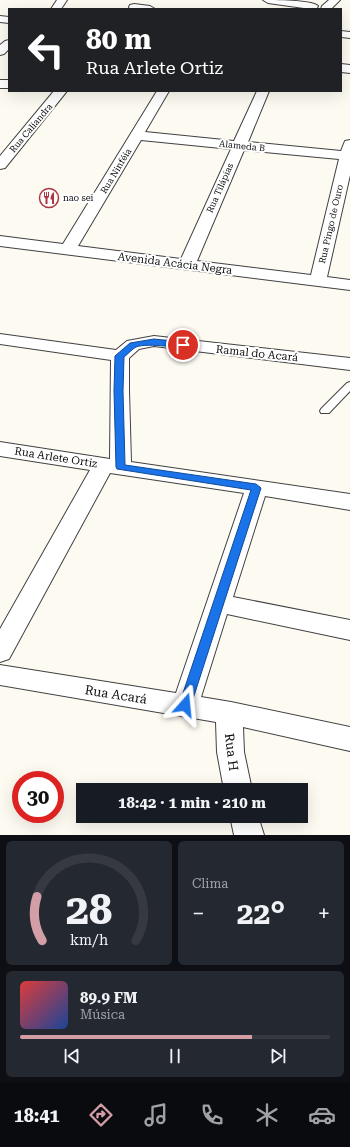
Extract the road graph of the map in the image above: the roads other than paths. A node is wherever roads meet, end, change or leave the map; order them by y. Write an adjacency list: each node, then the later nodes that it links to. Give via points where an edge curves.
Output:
1 (268, 0): 4 (street)
2 (335, 0): 7 (street)
3 (134, 5): 6 (street)
4 (285, 6): 5 (street)
5 (313, 6)
6 (146, 8)
7 (326, 8)
8 (8, 44): 9 (street)
9 (0, 51)
10 (60, 92): 16 (street, Rua Caliandra)
11 (162, 92): 13 (street, Rua Ninféia)
12 (263, 92): 14 (street, Rua Tilápias)
13 (137, 135): 14 (street, Alameda B); 18 (street, Rua Ninféia)
14 (239, 145): 15 (street, Alameda B); 19 (street, Rua Tilápias)
15 (348, 150): 20 (street, Rua Pingo de Ouro)
16 (0, 165)
17 (0, 241): 18 (street, Avenida Acácia Negra)
18 (68, 250): 19 (street, Avenida Acácia Negra)
19 (187, 264): 20 (street, Avenida Acácia Negra)
20 (318, 280): 21 (street, Avenida Acácia Negra)
21 (350, 285)
22 (0, 339): 23 (street)
23 (120, 356): 24 (street, Ramal do Acará, via 133,345 154,341); 28 (street)
24 (350, 364)
25 (350, 385): 26 (lane)
26 (325, 411)
27 (0, 449): 28 (street, Rua Arlete Ortiz)
28 (113, 466): 29 (street, Rua Arlete Ortiz); 33 (street)
29 (256, 488): 30 (street, Rua Arlete Ortiz); 31 (street)
30 (350, 502)
31 (219, 603): 32 (street); 35 (street)
32 (350, 630)
33 (0, 652)
34 (0, 675): 35 (street, Rua Acará)
35 (185, 705): 36 (street, Rua Acará)
36 (231, 713): 37 (street, Rua Acará); 38 (street, Rua H, via 230,748)
37 (350, 739)
38 (237, 783)
39 (246, 823): 40 (street)
40 (249, 835)

